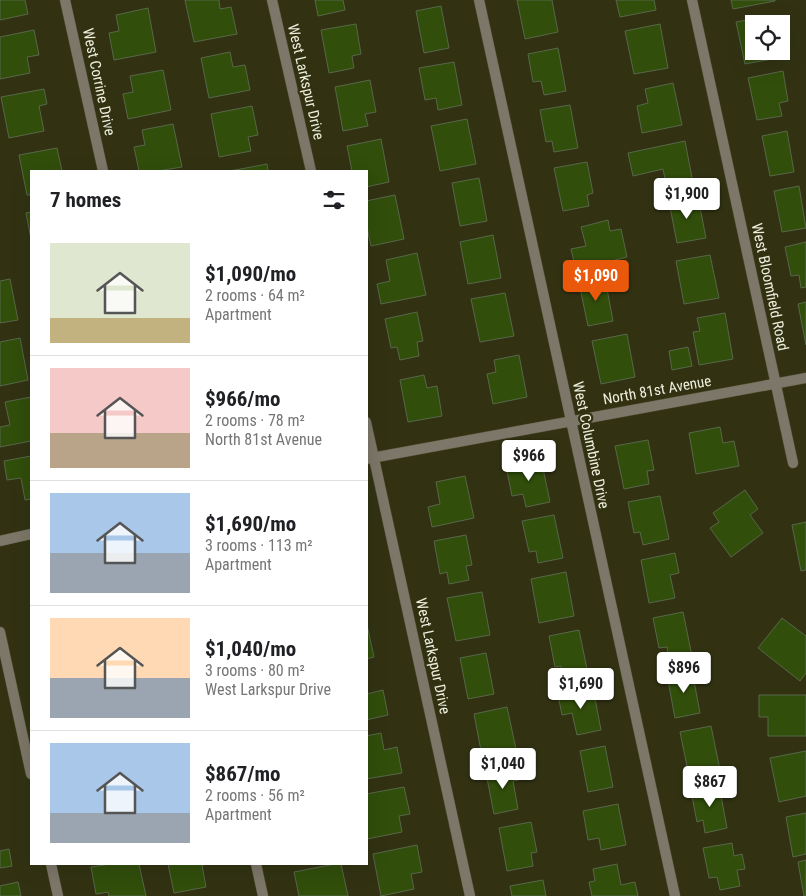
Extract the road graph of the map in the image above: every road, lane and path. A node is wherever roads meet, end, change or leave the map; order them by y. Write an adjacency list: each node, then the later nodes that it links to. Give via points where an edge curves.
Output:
1 (66, 0): 5 (street, West Corrine Drive)
2 (272, 0): 6 (street, West Larkspur Drive)
3 (479, 0): 9 (street, West Columbine Drive)
4 (692, 0): 8 (street, West Bloomfield Road)
5 (103, 170)
6 (310, 170)
7 (806, 378): 8 (street, North 81st Avenue)
8 (775, 383): 9 (street, North 81st Avenue); 12 (street, West Bloomfield Road)
9 (571, 421): 11 (street, North 81st Avenue); 22 (street, West Columbine Drive)
10 (368, 440): 11 (street, West Larkspur Drive)
11 (370, 458): 21 (street, West Larkspur Drive)
12 (793, 463)
13 (30, 534): 14 (street)
14 (0, 541)
15 (0, 632): 16 (street)
16 (30, 769)
17 (51, 865): 19 (street)
18 (256, 865): 20 (street)
19 (58, 896)
20 (263, 896)
21 (470, 896)
22 (675, 896)

